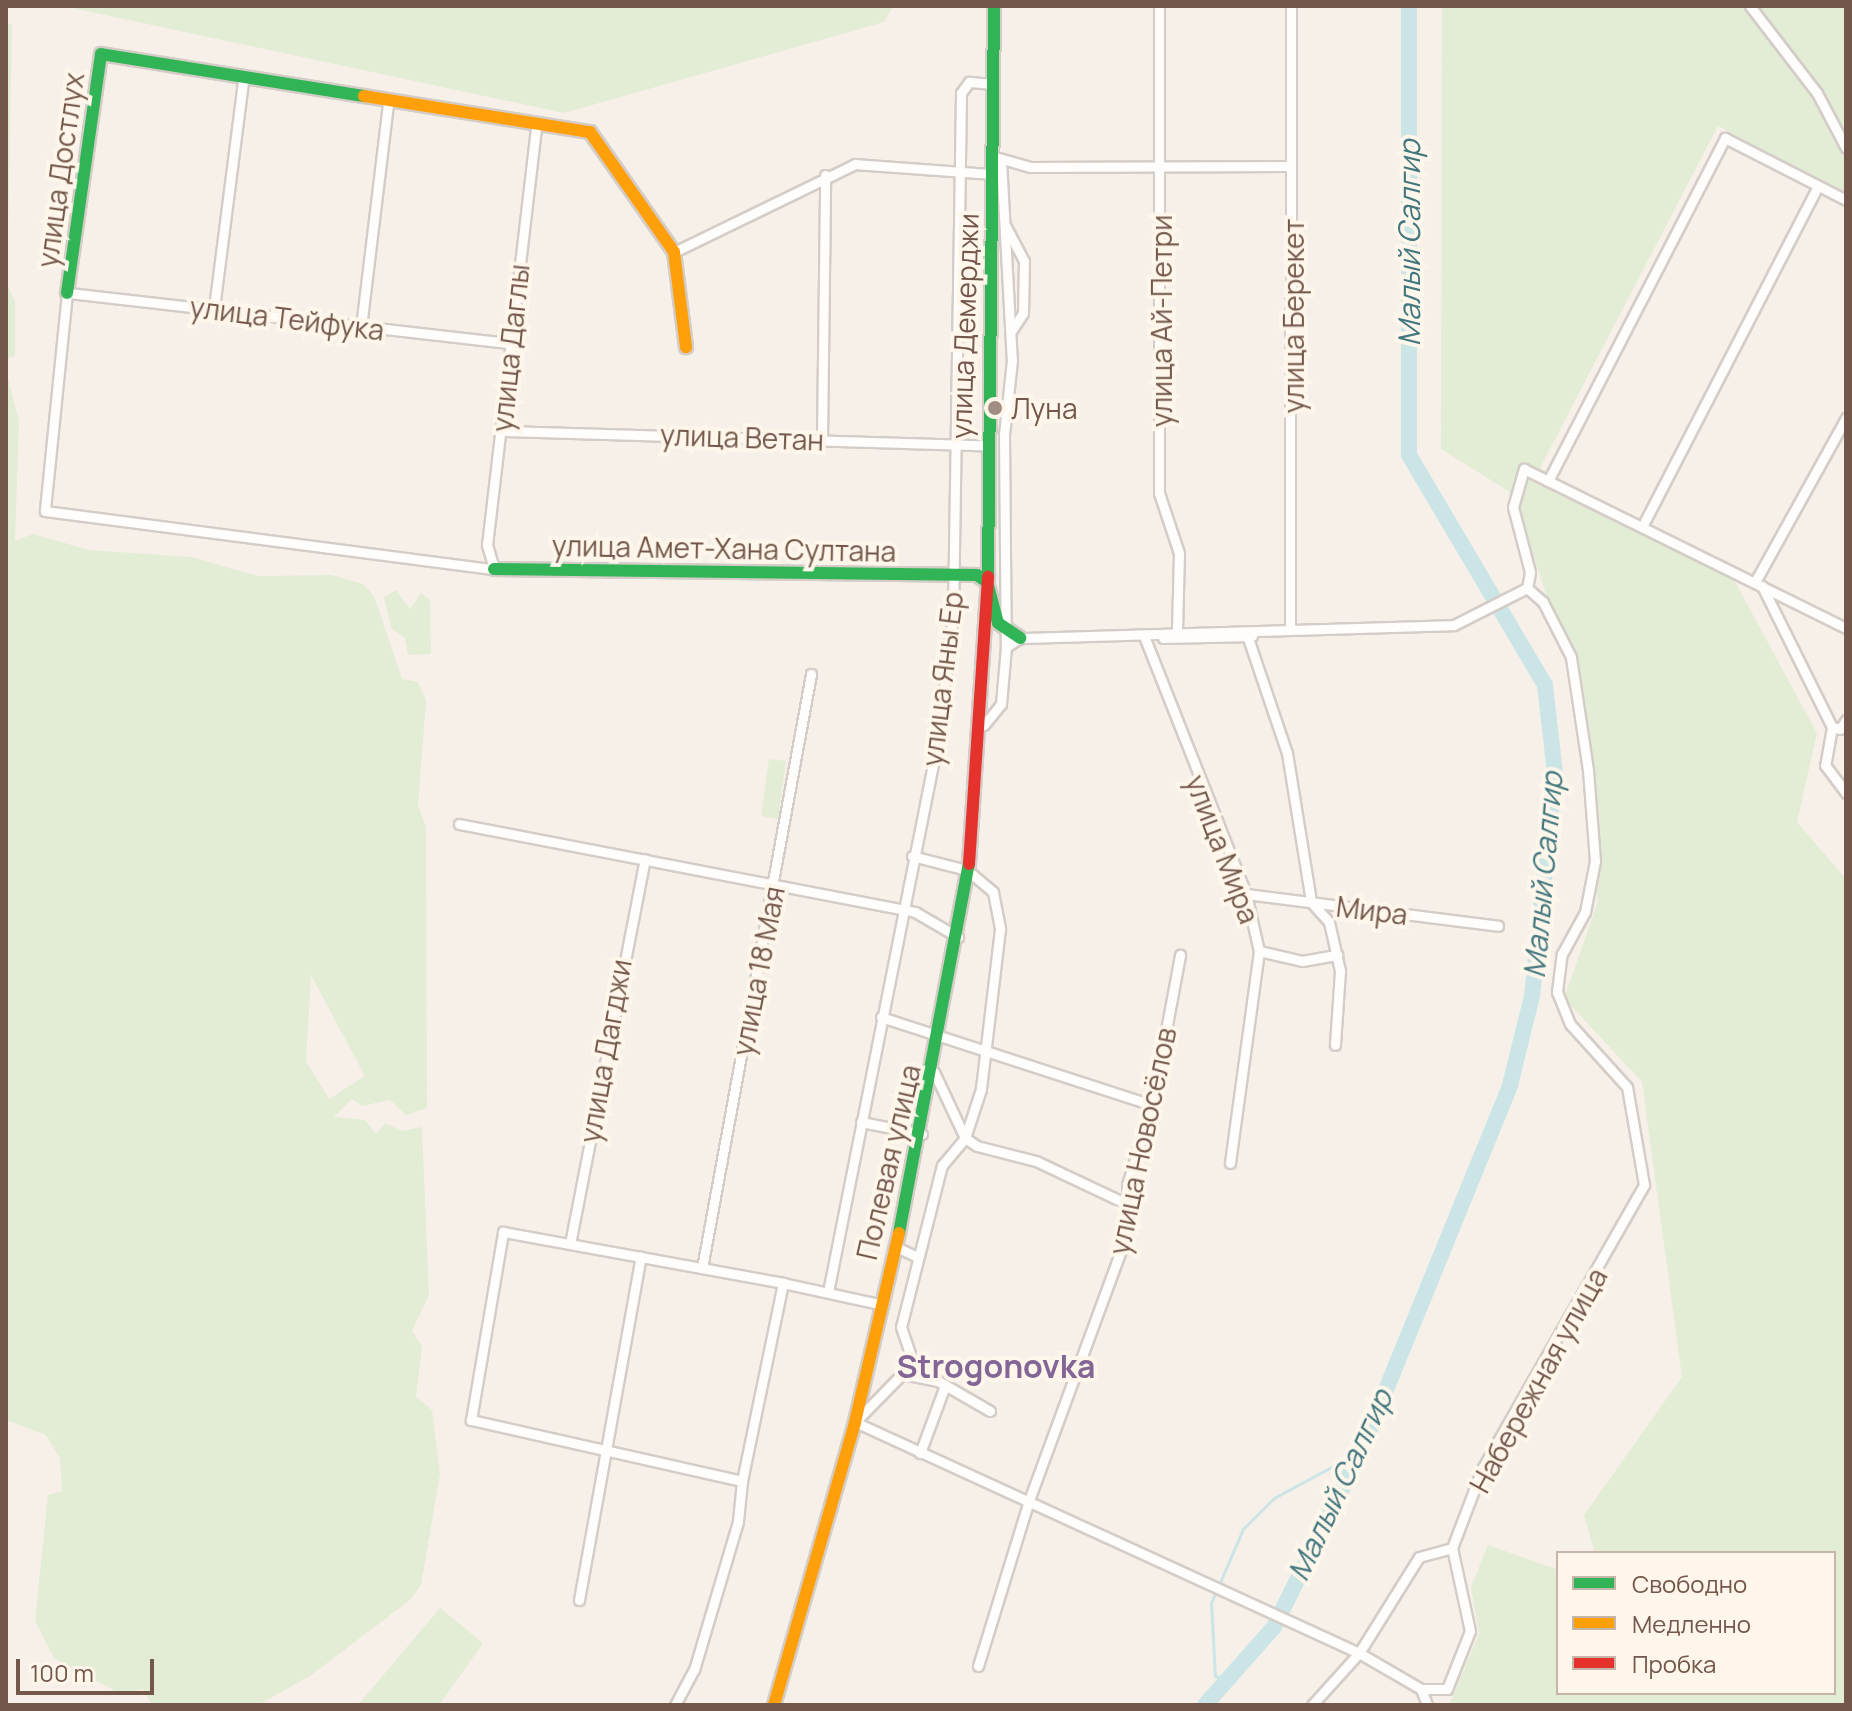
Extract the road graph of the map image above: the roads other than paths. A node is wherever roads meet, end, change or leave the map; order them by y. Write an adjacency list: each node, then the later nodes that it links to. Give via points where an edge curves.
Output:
1 (994, 6): 6 (main road, улица Демерджи)
2 (1159, 6): 12 (street, улица Ай-Петри)
3 (1291, 6): 13 (street, улица Берекет)
4 (1750, 6): 9 (street, via 1817,93)
5 (243, 82): 7 (main road); 21 (main road, улица Достлух, via 101,54); 22 (street)
6 (991, 84): 10 (main road, улица Демерджи); 14 (street, улица Яны Ер, via 969,82 961,93)
7 (388, 105): 8 (main road); 23 (street)
8 (536, 125): 20 (main road, via 600,138); 25 (street, улица Даглы)
9 (1846, 148)
10 (992, 149): 11 (street); 15 (main road, улица Демерджи)
11 (1001, 160): 12 (street, via 1030,167); 19 (street)
12 (1161, 165): 13 (street); 45 (street, улица Ай-Петри, via 1159,493 1179,553)
13 (1289, 166): 41 (street, улица Берекет)
14 (961, 171): 15 (street); 16 (street, via 855,164); 30 (street, улица Яны Ер)
15 (992, 174): 31 (main road, улица Демерджи)
16 (825, 175): 20 (street); 29 (street)
17 (1818, 186): 18 (street); 33 (street, via 1725,138); 35 (street)
18 (1846, 200)
19 (1005, 225): 24 (street); 24 (street, via 1024,261 1023,313)
20 (674, 252): 26 (main road)
21 (67, 293): 22 (street, улица Тейфука); 36 (street, via 47,515)
22 (214, 308): 23 (street, улица Тейфука)
23 (361, 327): 25 (street, улица Тейфука)
24 (1012, 330): 32 (street)
25 (508, 343): 28 (street, улица Даглы)
26 (686, 347)
27 (1846, 418): 39 (street)
28 (501, 431): 29 (street, улица Ветан); 36 (street, улица Даглы, via 487,545)
29 (822, 439): 30 (street, улица Ветан)
30 (953, 442): 31 (street, улица Ветан); 37 (street, улица Яны Ер)
31 (984, 445): 34 (main road, улица Демерджи)
32 (1008, 479): 34 (street); 44 (street)
33 (1548, 481): 35 (street); 40 (street, via 1524,469 1515,478 1513,507 1530,572)
34 (984, 496): 38 (main road, улица Демерджи)
35 (1644, 523): 39 (street)
36 (494, 569): 37 (main road, улица Амет-Хана Султана)
37 (954, 575): 38 (main road, улица Амет-Хана Султана); 57 (street, улица Яны Ер, via 938,739)
38 (985, 579): 44 (main road); 49 (main road, улица Демерджи)
39 (1758, 584): 42 (street); 54 (street)
40 (1527, 588): 41 (street, via 1454,625); 98 (street, Набережная улица, via 1543,602 1571,657 1595,861 1585,912 1562,954 1557,992 1570,1024 1627,1087 1644,1185 1621,1235 1482,1469)
41 (1290, 627): 43 (street)
42 (1846, 628)
43 (1265, 629): 45 (street); 48 (street)
44 (1006, 631): 47 (main road); 50 (street)
45 (1177, 632): 46 (street)
46 (1144, 636): 47 (street); 48 (street); 61 (street, улица Мира)
47 (1020, 638): 50 (street)
48 (1248, 638): 62 (street, via 1287,753)
49 (987, 647): 53 (main road, Полевая улица)
50 (1006, 647): 53 (street, via 1001,704)
51 (811, 674): 60 (street, улица 18 Мая)
52 (1846, 720): 54 (street, via 1840,729)
53 (984, 725): 59 (main road, Полевая улица)
54 (1832, 727): 55 (street, via 1825,765)
55 (1846, 793)
56 (459, 824): 58 (street)
57 (912, 856): 59 (street); 63 (street, улица Яны Ер)
58 (645, 859): 60 (street); 82 (street, улица Дагджи)
59 (967, 870): 65 (main road, Полевая улица); 72 (street, via 993,892 1000,929)
60 (775, 884): 63 (street); 86 (street, улица 18 Мая)
61 (1246, 894): 62 (street, Мира); 66 (street, улица Мира)
62 (1311, 902): 64 (street, Мира); 68 (street, via 1329,922)
63 (902, 911): 65 (street, via 928,917); 69 (street, улица Яны Ер)
64 (1498, 926)
65 (958, 937): 70 (main road, Полевая улица)
66 (1259, 951): 68 (street, via 1302,961); 78 (street, улица Мира)
67 (1180, 955): 74 (street, улица Новосёлов)
68 (1337, 955): 71 (street)
69 (881, 1017): 70 (street, via 926,1026); 75 (street, улица Яны Ер)
70 (940, 1038): 72 (street); 73 (main road, Полевая улица)
71 (1335, 1045)
72 (984, 1050): 74 (street); 77 (street)
73 (934, 1072): 76 (main road, Полевая улица); 77 (street)
74 (1152, 1105): 79 (street, улица Новосёлов)
75 (861, 1122): 76 (street); 88 (street, улица Яны Ер)
76 (922, 1134): 83 (main road, Полевая улица)
77 (965, 1138): 80 (street); 85 (street, via 942,1165)
78 (1230, 1163)
79 (1127, 1185): 80 (street); 81 (street, улица Новосёлов)
80 (1118, 1194): 81 (street)
81 (1131, 1207): 97 (street, улица Новосёлов)
82 (570, 1244): 84 (street); 94 (street, via 503,1232 471,1420)
83 (894, 1246): 85 (street); 89 (main road, Полевая улица)
84 (641, 1257): 86 (street); 94 (street)
85 (918, 1257): 90 (street, via 899,1337)
86 (702, 1268): 87 (street)
87 (783, 1283): 88 (street); 96 (street)
88 (828, 1292): 89 (street)
89 (879, 1304): 93 (main road, Полевая улица)
90 (917, 1374): 91 (street); 93 (street, via 890,1382)
91 (944, 1388): 92 (street); 95 (street)
92 (990, 1411)
93 (855, 1422): 95 (street); 104 (main road, Полевая улица)
94 (608, 1453): 96 (street); 99 (street)
95 (920, 1453): 97 (street)
96 (742, 1481): 103 (street, via 738,1521 694,1670)
97 (1028, 1503): 100 (street); 101 (street, улица Новосёлов)
98 (1452, 1548): 100 (street, via 1419,1557); 102 (street, via 1470,1631 1447,1689)
99 (579, 1600)
100 (1359, 1653): 102 (street); 105 (street)
101 (978, 1666)
102 (1421, 1689): 106 (street)
103 (675, 1705)
104 (774, 1705)
105 (1312, 1705)
106 (1427, 1705)

